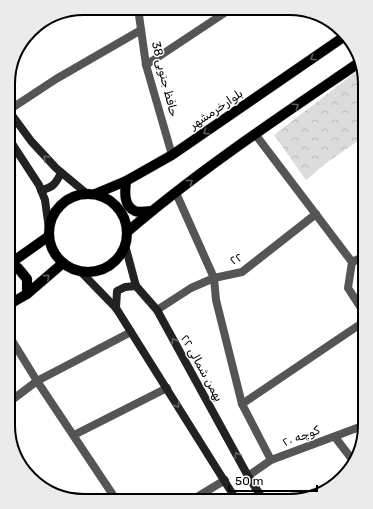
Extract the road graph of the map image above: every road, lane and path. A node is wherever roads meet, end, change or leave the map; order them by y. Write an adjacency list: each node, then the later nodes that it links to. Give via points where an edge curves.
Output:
1 (139, 15): 3 (street, حافظ جنوبی 38)
2 (221, 15): 6 (street)
3 (141, 30): 6 (street, حافظ جنوبی 38); 7 (street, via 56,79)
4 (343, 41): 11 (main road, بلوارخرمشهر, one-way to 11)
5 (355, 63): 9 (main road, one-way to 5)
6 (146, 65): 11 (street, حافظ جنوبی 38)
7 (15, 107)
8 (15, 119): 12 (main road, one-way to 8, via 31,142)
9 (255, 134): 15 (main road, one-way to 9); 18 (street)
10 (15, 148): 14 (main road)
11 (172, 155): 13 (main road, بلوارخرمشهر)
12 (62, 173): 14 (main road, via 49,189); 16 (main road)
13 (126, 181): 16 (main road, بلوارخرمشهر); 17 (main road, via 124,193 128,206 136,212)
14 (41, 190): 20 (main road, via 45,200)
15 (176, 193): 17 (main road); 28 (street)
16 (91, 194): 19 (main road, via 105,197 114,203 125,220); 20 (main road, via 77,195 62,203 53,215)
17 (151, 211): 19 (main road)
18 (316, 214): 24 (street); 28 (street, ۲۲, via 242,272)
19 (127, 232): 21 (main road)
20 (49, 233): 23 (main road); 25 (main road, via 51,246)
21 (124, 246): 27 (main road, via 118,258 110,265 101,270); 29 (main road, ۲۲ بهمن شمالی)
22 (358, 259): 24 (street)
23 (15, 260)
24 (352, 262): 32 (street, via 348,288)
25 (63, 263): 27 (main road); 30 (main road, one-way to 25)
26 (15, 267): 30 (main road, via 27,279)
27 (81, 272): 33 (main road)
28 (214, 278): 34 (street, ۲۲, via 191,288); 41 (street, via 216,300)
29 (136, 286): 33 (main road, via 117,291); 34 (main road, ۲۲ بهمن شمالی)
30 (27, 294): 31 (main road)
31 (15, 301)
32 (358, 303)
33 (116, 308): 36 (main road)
34 (157, 310): 47 (main road, ۲۲ بهمن شمالی, one-way to 34)
35 (358, 326): 41 (street)
36 (131, 332): 38 (street); 39 (main road)
37 (15, 345): 38 (street)
38 (37, 380): 40 (street); 43 (street)
39 (167, 388): 43 (street); 48 (main road, one-way to 48)
40 (15, 397)
41 (242, 404): 46 (street)
42 (358, 428): 44 (street, کوچه ۲۰)
43 (74, 435): 49 (street)
44 (335, 437): 45 (street); 46 (street, کوچه ۲۰)
45 (350, 457)
46 (271, 460): 47 (street, کوچه ۲۰)
47 (248, 476): 52 (main road, ۲۲ بهمن شمالی)
48 (225, 480): 50 (street); 51 (main road)
49 (113, 494)
50 (204, 494)
51 (233, 494)
52 (260, 494)

